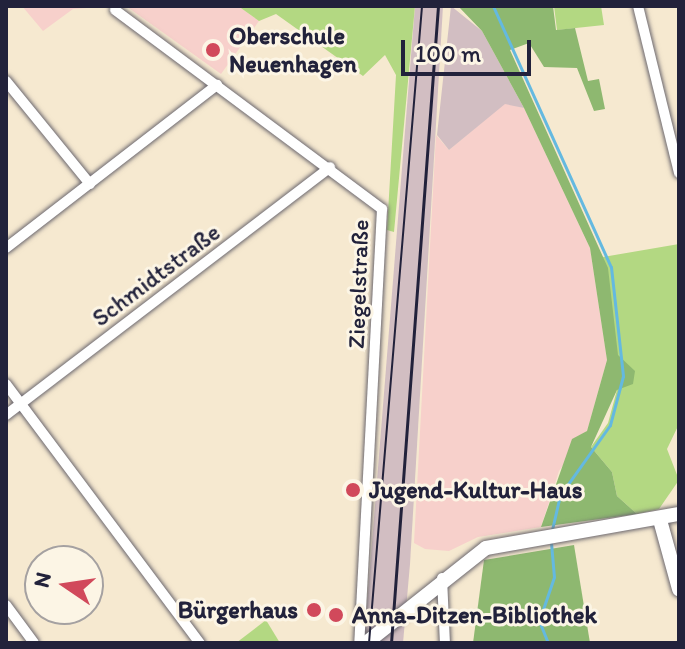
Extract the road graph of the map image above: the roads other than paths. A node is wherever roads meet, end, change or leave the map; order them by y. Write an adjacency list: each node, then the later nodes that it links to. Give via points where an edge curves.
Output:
1 (638, 6): 5 (street)
2 (115, 10): 4 (street, Ziegelstraße)
3 (6, 81): 8 (street)
4 (217, 85): 6 (street, Ziegelstraße); 8 (street)
5 (674, 135): 7 (street)
6 (330, 167): 11 (street, Schmidtstraße); 20 (street, Ziegelstraße, via 383,215)
7 (679, 173)
8 (90, 184): 9 (street)
9 (6, 248)
10 (6, 384): 11 (street)
11 (21, 404): 12 (street, Schmidtstraße); 19 (street)
12 (6, 415)
13 (679, 514): 14 (main road)
14 (660, 520): 15 (main road, via 486,548); 16 (main road)
15 (442, 578): 21 (main road); 22 (street)
16 (679, 589)
17 (6, 605): 18 (street)
18 (34, 643)
19 (200, 643)
20 (359, 643)
21 (366, 643)
22 (445, 643)

